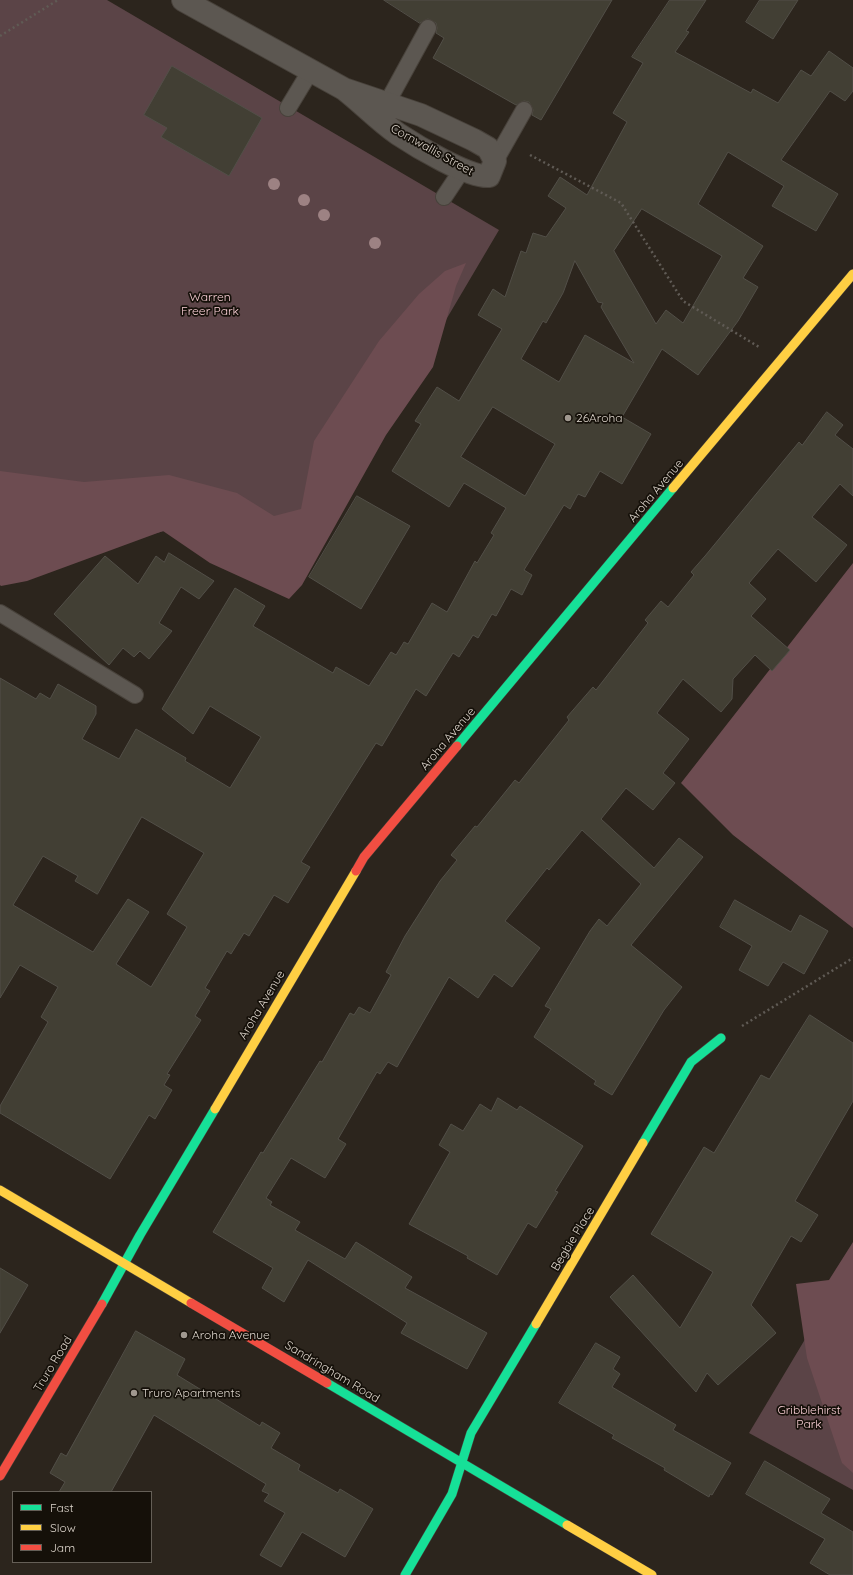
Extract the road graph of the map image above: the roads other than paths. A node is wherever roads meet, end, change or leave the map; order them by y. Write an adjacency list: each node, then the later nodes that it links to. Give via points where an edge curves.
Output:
1 (194, 3): 3 (street, Cornwallis Street)
2 (428, 28): 5 (lane)
3 (311, 70): 4 (street, Cornwallis Street); 6 (lane)
4 (344, 89): 5 (street, Cornwallis Street); 9 (street, Cornwallis Street, via 398,134)
5 (387, 103): 8 (street, Cornwallis Street, via 421,115 474,140 488,148)
6 (288, 108)
7 (524, 110): 8 (lane)
8 (495, 161): 9 (street, Cornwallis Street, via 488,176 481,177)
9 (462, 170): 10 (lane)
10 (444, 197)
11 (853, 274): 16 (street, Aroha Avenue, via 364,857)
12 (0, 613): 13 (lane)
13 (135, 695)
14 (721, 1038): 17 (street, Begbie Place, via 691,1062 471,1433)
15 (0, 1190): 16 (street, Sandringham Road)
16 (124, 1263): 17 (street, Sandringham Road); 18 (street, Truro Road, via 109,1293)
17 (463, 1463): 19 (street, Begbie Place, via 452,1494); 20 (street, Sandringham Road)
18 (0, 1476)
19 (405, 1575)
20 (652, 1575)

